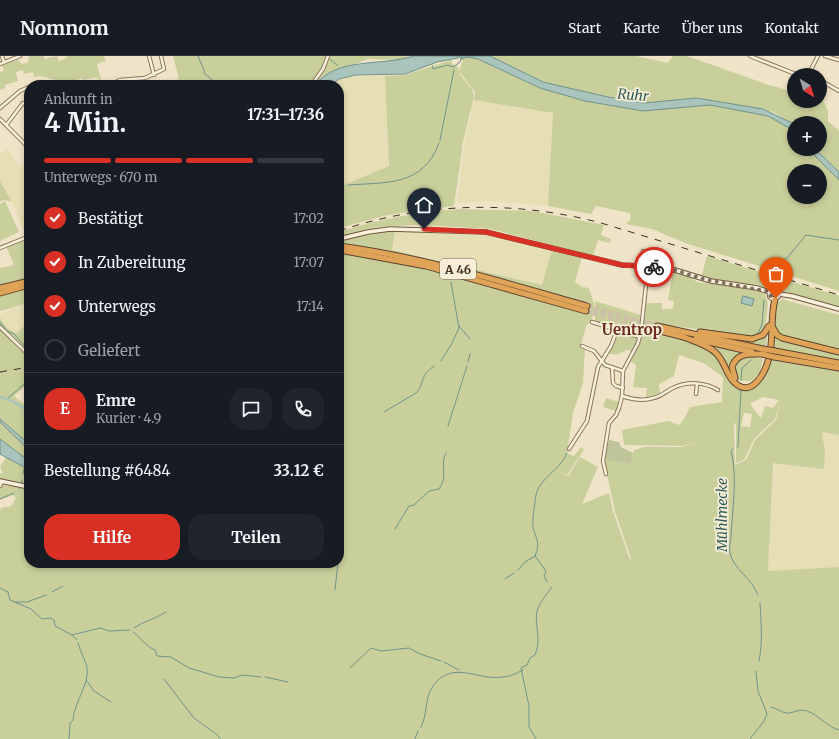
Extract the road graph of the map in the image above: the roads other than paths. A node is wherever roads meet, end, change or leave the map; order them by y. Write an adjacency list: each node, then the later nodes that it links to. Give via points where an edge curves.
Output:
1 (2, 56): 10 (street)
2 (20, 56): 10 (street)
3 (149, 56): 14 (street)
4 (161, 56): 14 (street, via 164,69)
5 (328, 56): 16 (street)
6 (750, 56): 13 (street)
7 (818, 56): 12 (street)
8 (825, 56): 9 (street)
9 (839, 60)
10 (4, 62): 11 (street)
11 (0, 64)
12 (812, 68)
13 (787, 71)
14 (154, 74): 15 (street)
15 (127, 80)
16 (315, 80)
17 (827, 84): 19 (street)
18 (24, 89): 21 (street)
19 (839, 91)
20 (24, 103): 23 (street)
21 (0, 108)
22 (0, 119): 23 (street)
23 (7, 124): 24 (street)
24 (24, 143)
25 (24, 238): 27 (street)
26 (344, 238): 31 (main road, via 390,229 486,232)
27 (0, 248)
28 (344, 248): 29 (highway, A 46, via 458,269 587,308 426,266)
29 (344, 249)
30 (643, 251): 31 (street)
31 (641, 267): 32 (main road)
32 (648, 267): 36 (main road, via 665,267 707,280); 47 (street)
33 (24, 282): 35 (highway)
34 (24, 286): 37 (highway)
35 (0, 288)
36 (769, 292): 38 (main road, via 776,289); 39 (main road)
37 (0, 293)
38 (779, 294): 39 (main road); 40 (main road)
39 (773, 299): 42 (highway)
40 (839, 308)
41 (592, 322): 45 (street)
42 (771, 326): 44 (highway, via 763,335 752,339); 46 (highway, via 766,368 759,381 748,387 734,382 722,360 712,350); 50 (highway, via 767,354 760,376 750,384 742,384 736,380 732,370 736,359 746,354); 51 (highway, via 782,338)
43 (0, 327): 49 (street)
44 (670, 329): 46 (highway, via 656,328); 50 (highway)
45 (617, 330): 47 (street); 53 (street)
46 (681, 336): 50 (highway)
47 (640, 337): 57 (street)
48 (582, 346): 53 (street, via 594,351)
49 (24, 349)
50 (763, 352): 52 (highway, bridge)
51 (839, 352)
52 (775, 354): 54 (highway); 56 (highway)
53 (602, 362): 55 (street); 63 (street, via 595,378 595,390 587,421)
54 (839, 363)
55 (612, 367): 57 (street); 59 (street, via 613,383)
56 (839, 368)
57 (623, 371): 59 (street)
58 (697, 384): 60 (street); 61 (street); 62 (street, via 680,385 653,399 632,399)
59 (623, 388): 62 (street)
60 (718, 390)
61 (696, 394)
62 (622, 396): 64 (street, via 616,415 610,423 604,461)
63 (569, 449)
64 (606, 474)
65 (1, 481): 66 (street); 67 (main road)
66 (0, 486)
67 (24, 486)

